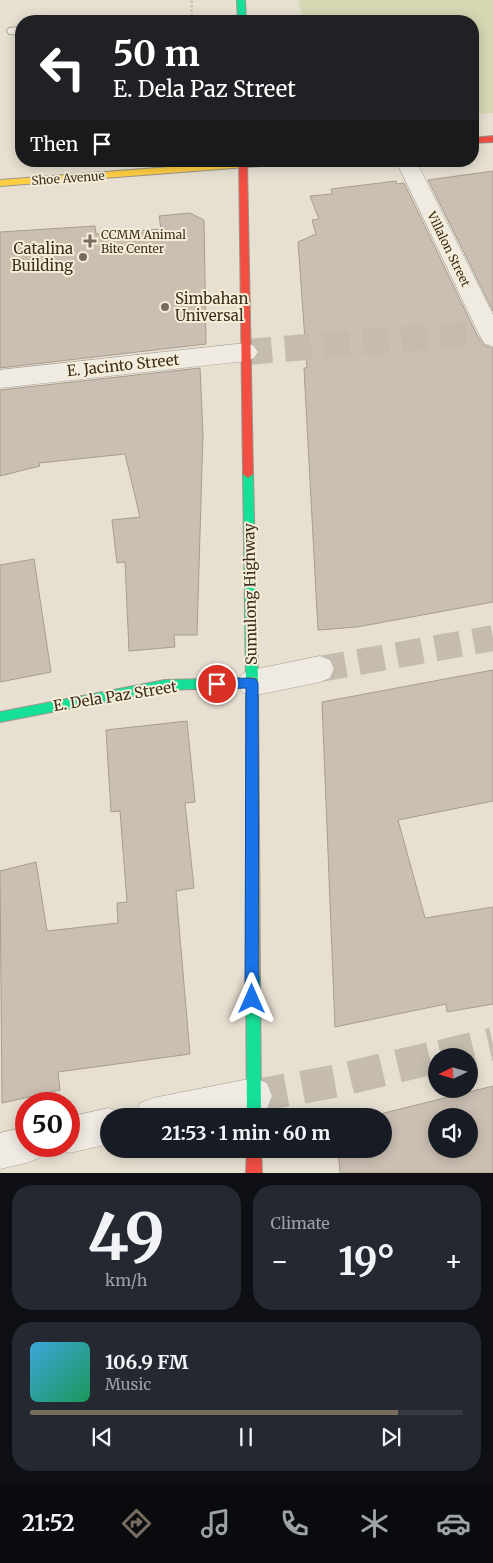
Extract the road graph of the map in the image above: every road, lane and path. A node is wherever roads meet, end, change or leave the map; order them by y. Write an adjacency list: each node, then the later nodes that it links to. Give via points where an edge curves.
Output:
1 (192, 0): 3 (path)
2 (241, 0): 4 (main road)
3 (191, 15)
4 (242, 15)
5 (493, 138): 6 (main road)
6 (479, 140)
7 (197, 167): 10 (main road, Shoe Avenue)
8 (243, 167): 12 (main road, Sumulong Highway)
9 (409, 167): 11 (street, Villalon Street)
10 (0, 184)
11 (492, 334)
12 (246, 352): 13 (street, E. Jacinto Street); 15 (main road, Sumulong Highway)
13 (0, 379)
14 (320, 669): 15 (street, E. Dela Paz Street)
15 (252, 683): 16 (main road, E. Dela Paz Street, via 165,685); 17 (main road, Sumulong Highway)
16 (0, 716)
17 (254, 1106): 18 (street)
18 (234, 1108)
19 (100, 1128): 20 (street)
20 (80, 1133)
21 (15, 1148): 22 (street)
22 (0, 1151)
23 (254, 1158): 24 (main road)
24 (254, 1173)

